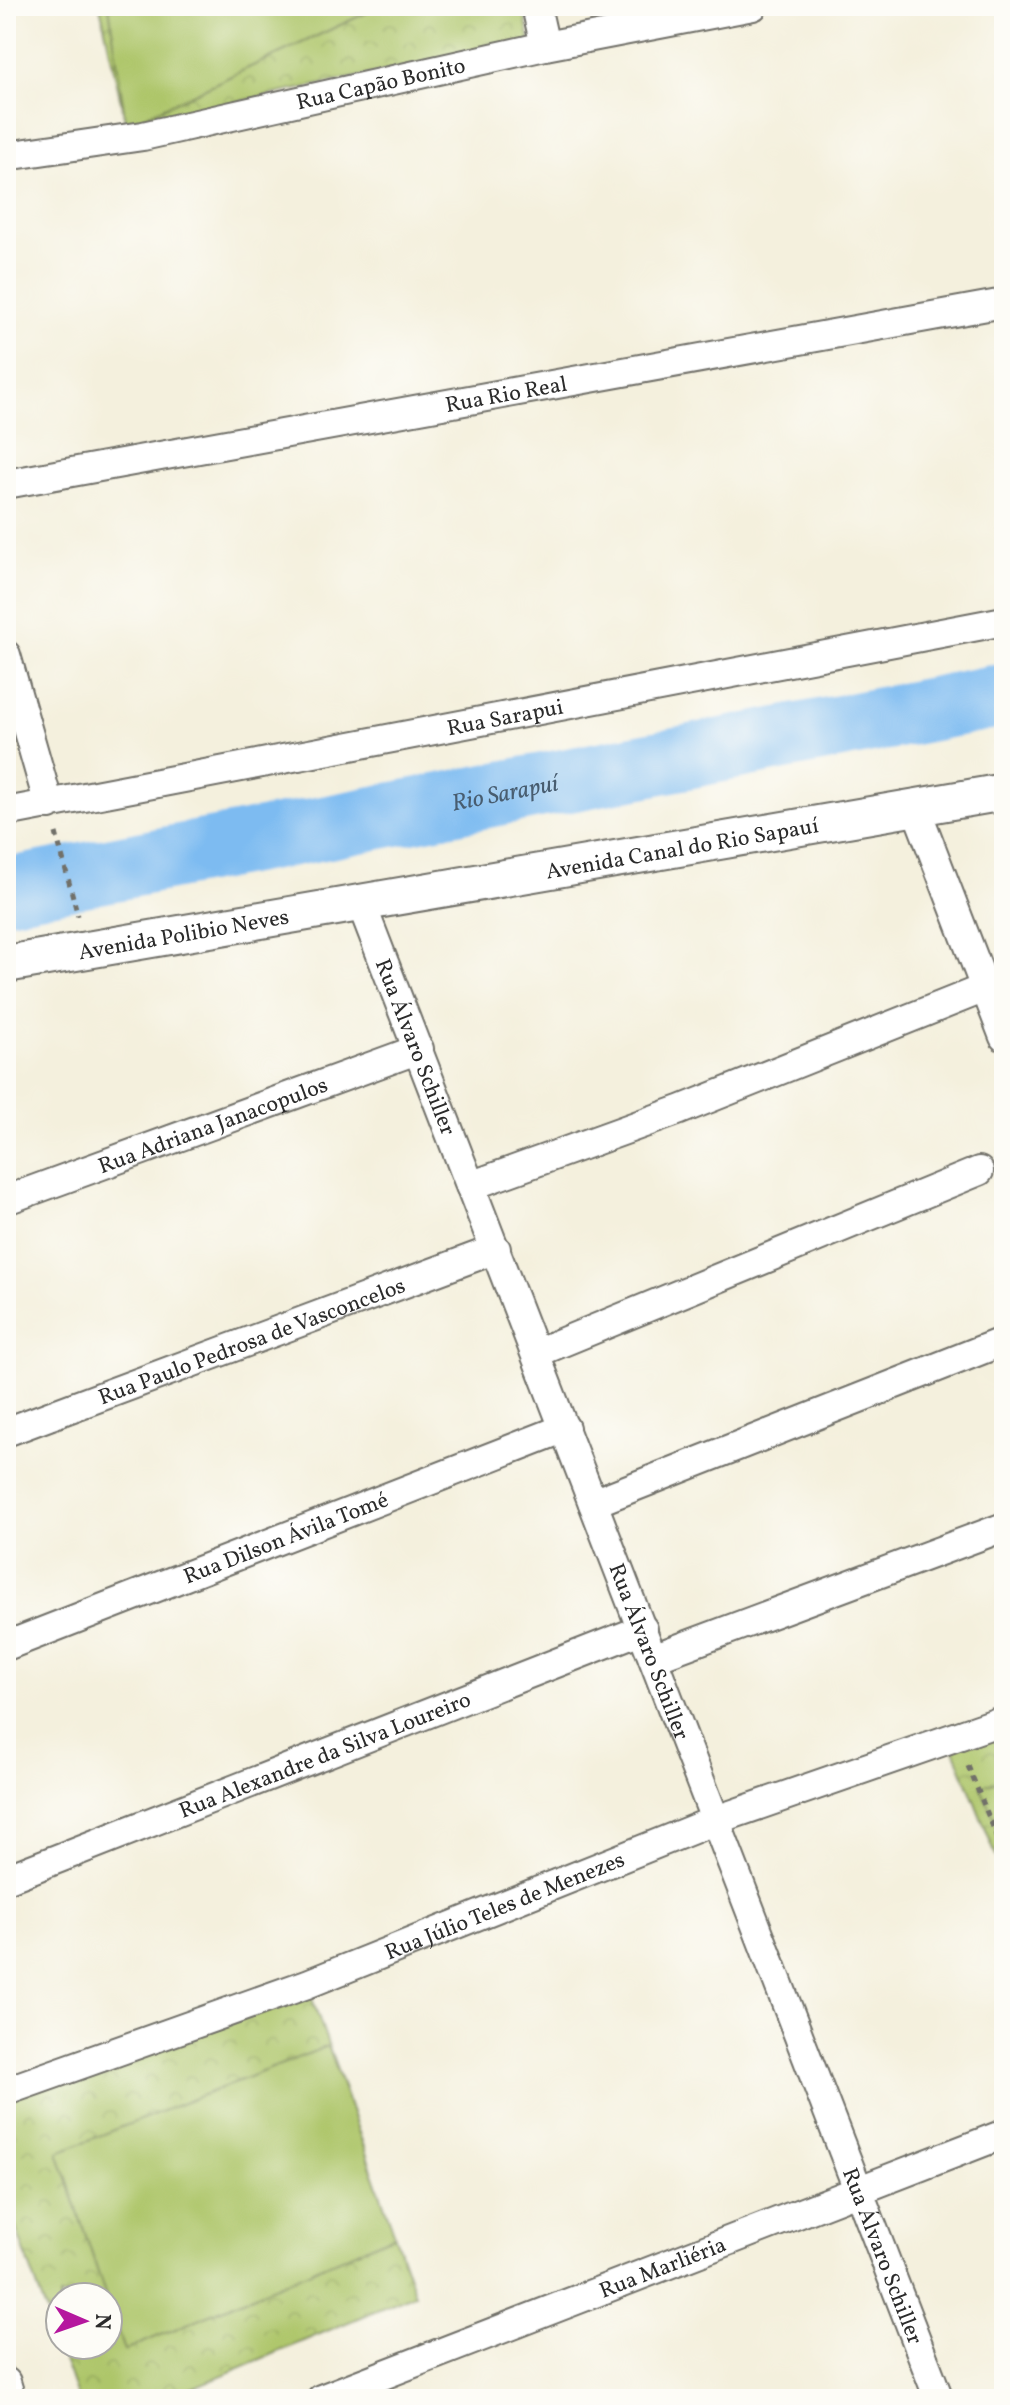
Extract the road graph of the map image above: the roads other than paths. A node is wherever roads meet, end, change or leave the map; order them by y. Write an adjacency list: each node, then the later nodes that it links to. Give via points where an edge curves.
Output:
1 (536, 6): 3 (street)
2 (753, 6): 3 (street, Rua Capão Bonito)
3 (545, 46): 4 (street, Rua Capão Bonito, via 143,136)
4 (6, 156)
5 (1004, 303): 6 (street, Rua Rio Real)
6 (6, 484)
7 (1004, 621): 10 (street, Rua Sarapui)
8 (6, 655): 10 (street)
9 (1004, 792): 11 (street, Avenida Canal do Rio Sapauí)
10 (49, 805): 12 (street, Rua Sarapui)
11 (915, 806): 13 (street, Avenida Canal do Rio Sapauí); 15 (street)
12 (6, 812)
13 (361, 903): 14 (street, Avenida Polibio Neves); 17 (street, Rua Álvaro Schiller)
14 (6, 964)
15 (985, 988): 16 (street); 19 (street, via 680,1110)
16 (1002, 1026)
17 (419, 1049): 19 (street, Rua Álvaro Schiller); 20 (street, Rua Adriana Janacopulos)
18 (979, 1171): 23 (street)
19 (470, 1186): 21 (street, Rua Álvaro Schiller)
20 (6, 1200)
21 (496, 1249): 23 (street, Rua Álvaro Schiller); 25 (street, Rua Paulo Pedrosa de Vasconcelos)
22 (1004, 1341): 26 (street)
23 (536, 1353): 24 (street, Rua Álvaro Schiller)
24 (565, 1428): 26 (street, Rua Álvaro Schiller); 29 (street, Rua Dilson Ávila Tomé)
25 (6, 1432)
26 (593, 1503): 28 (street, Rua Álvaro Schiller)
27 (1004, 1527): 30 (street)
28 (643, 1629): 30 (street, Rua Álvaro Schiller); 33 (street, Rua Alexandre da Silva Loureiro)
29 (6, 1646)
30 (653, 1658): 32 (street, Rua Álvaro Schiller)
31 (1004, 1720): 32 (street, Rua Júlio Teles de Menezes)
32 (716, 1820): 34 (street, Rua Júlio Teles de Menezes, via 307,1984); 36 (street, Rua Álvaro Schiller)
33 (6, 1879)
34 (6, 2091)
35 (1004, 2134): 36 (street, Rua Marliéria)
36 (859, 2191): 39 (street, Rua Marliéria); 40 (street, Rua Álvaro Schiller)
37 (6, 2382): 38 (street)
38 (11, 2399)
39 (321, 2399)
40 (939, 2399)

